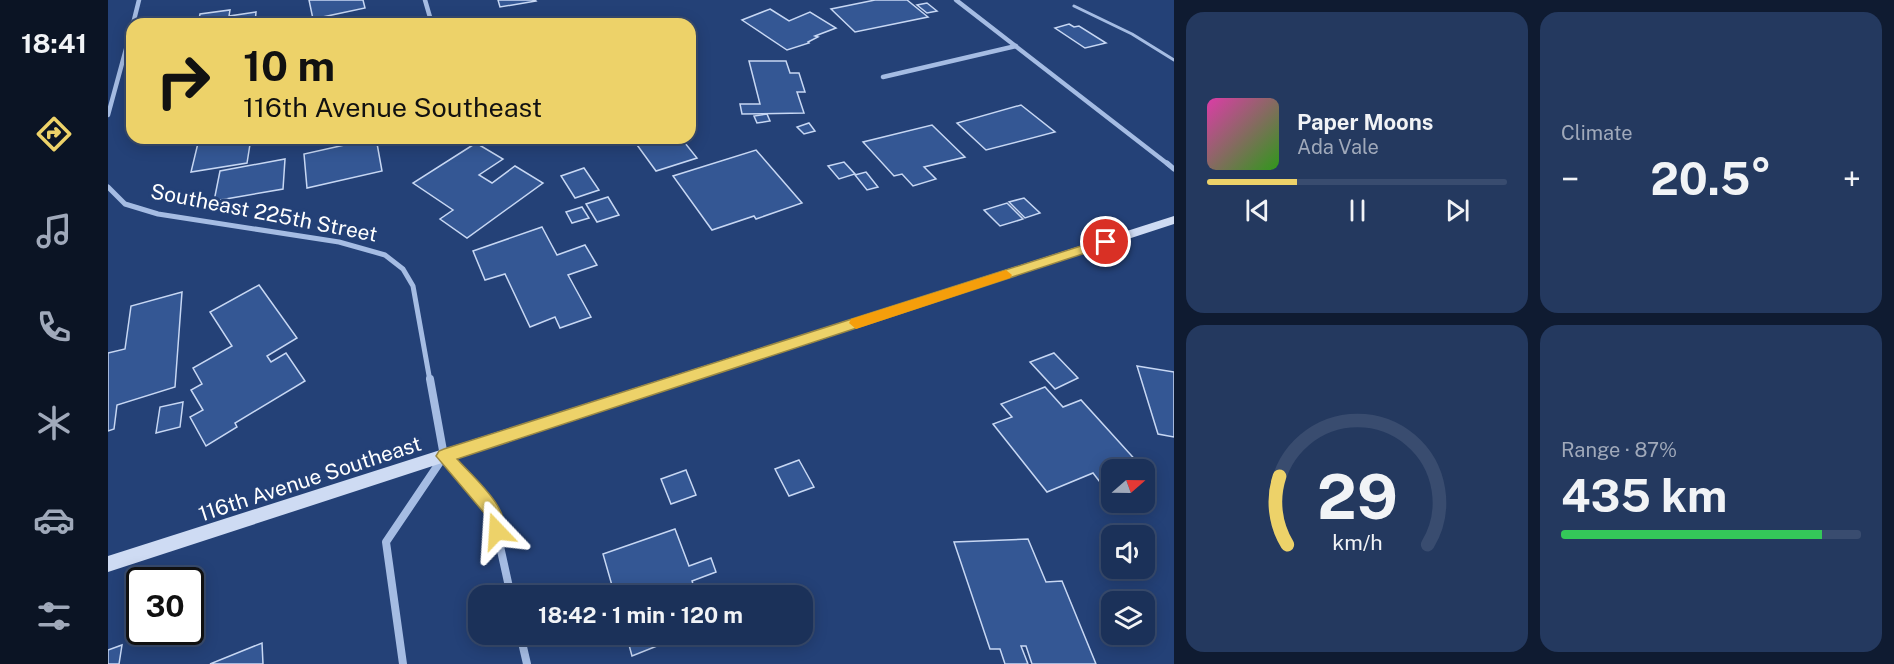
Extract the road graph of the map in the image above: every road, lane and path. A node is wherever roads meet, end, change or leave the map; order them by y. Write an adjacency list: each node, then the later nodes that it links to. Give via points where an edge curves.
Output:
1 (139, 0): 5 (street)
2 (425, 0): 6 (street)
3 (956, 0): 7 (street)
4 (1074, 6): 9 (lane)
5 (134, 18)
6 (430, 18)
7 (1016, 46): 10 (street); 12 (street)
8 (126, 48): 11 (street)
9 (1174, 60)
10 (883, 77)
11 (108, 115)
12 (1174, 169)
13 (108, 187): 15 (street, Southeast 225th Street, via 125,204 158,214 339,242 384,255 403,268 412,286)
14 (1174, 220): 15 (main road, 116th Avenue Southeast)
15 (444, 456): 16 (main road, 116th Avenue Southeast); 17 (street, via 492,510); 19 (street, via 386,543)
16 (108, 564)
17 (509, 585)
18 (523, 645): 20 (street)
19 (403, 664)
20 (527, 664)

